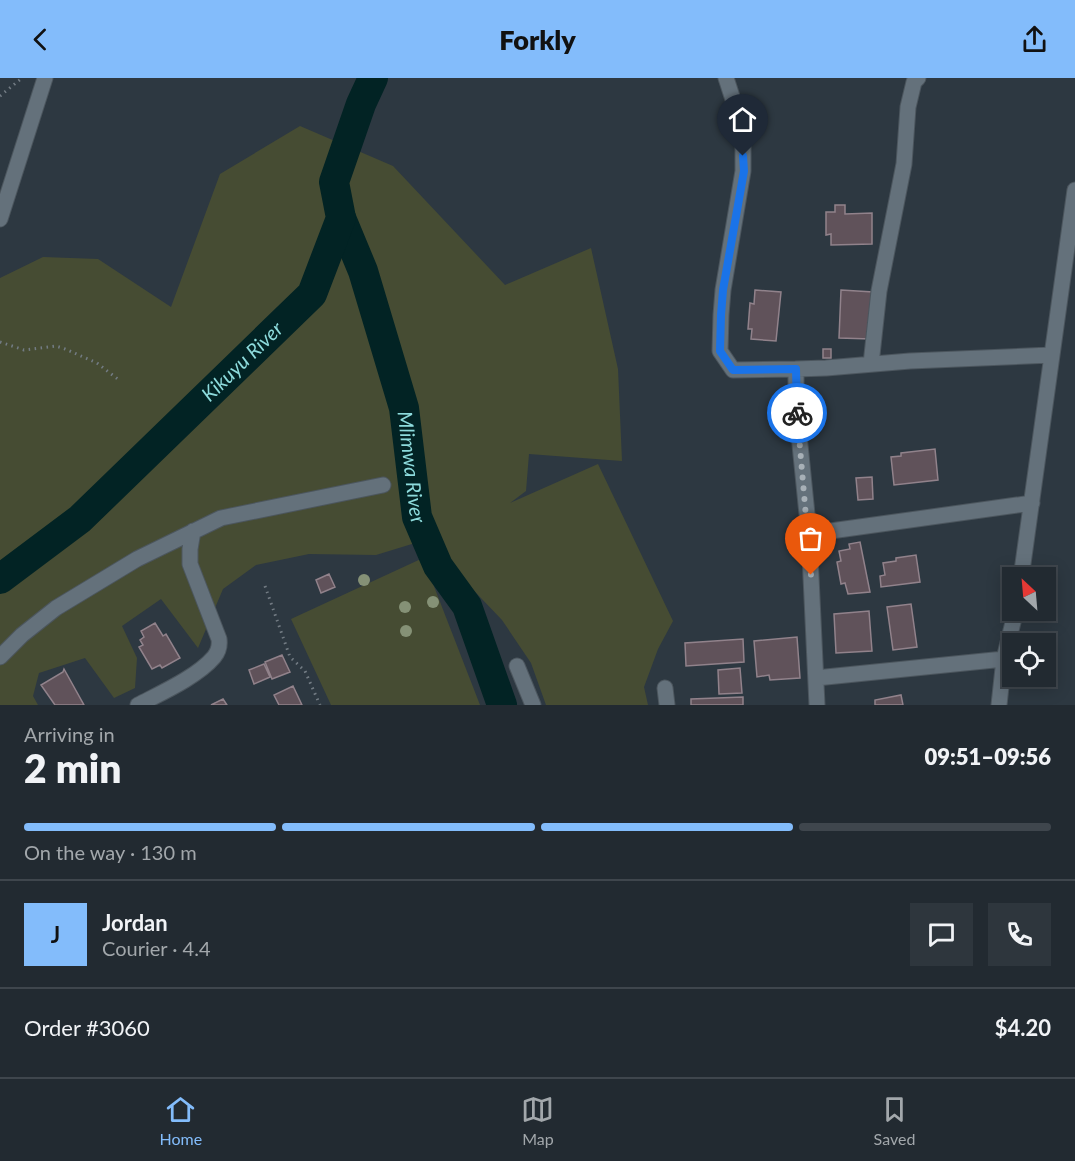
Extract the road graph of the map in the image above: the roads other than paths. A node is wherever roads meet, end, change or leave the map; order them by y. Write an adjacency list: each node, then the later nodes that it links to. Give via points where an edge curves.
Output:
1 (45, 78): 5 (street)
2 (726, 78): 8 (street, via 742,141 744,171 723,290 720,351 733,370)
3 (918, 78): 7 (street, via 908,107 904,164 879,291)
4 (1075, 190): 6 (street)
5 (0, 219)
6 (1051, 355): 7 (street); 10 (street)
7 (871, 364): 8 (street)
8 (796, 369): 12 (street)
9 (383, 485): 11 (street, via 252,510)
10 (1032, 503): 12 (street); 13 (street)
11 (193, 531): 14 (street, via 137,559 56,608); 20 (street, via 190,564 220,648 202,668)
12 (809, 534): 18 (street)
13 (1023, 567)
14 (0, 657)
15 (1002, 659): 18 (street)
16 (517, 666): 21 (street)
17 (1002, 677): 24 (street)
18 (816, 678): 23 (street)
19 (665, 688): 22 (street)
20 (138, 705)
21 (533, 705)
22 (667, 705)
23 (817, 705)
24 (999, 705)

